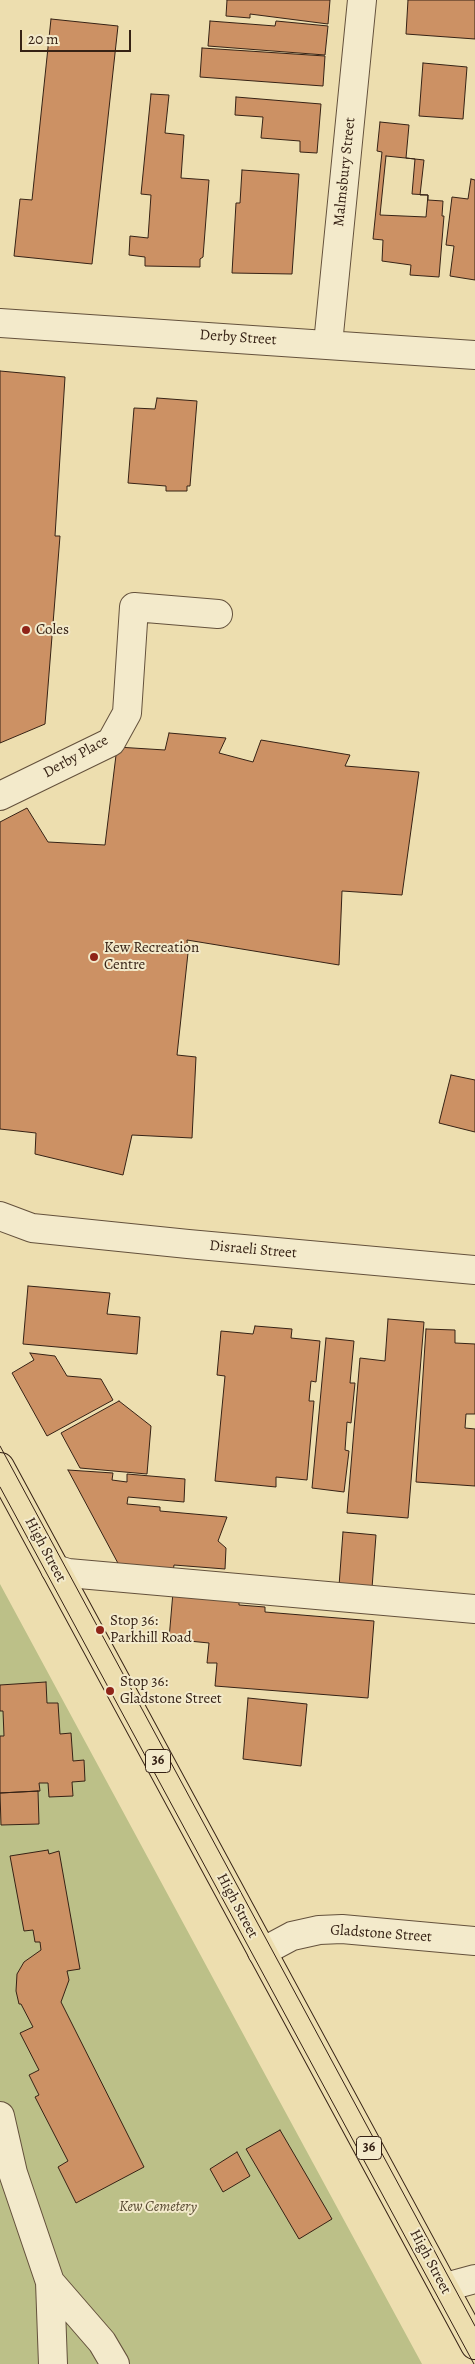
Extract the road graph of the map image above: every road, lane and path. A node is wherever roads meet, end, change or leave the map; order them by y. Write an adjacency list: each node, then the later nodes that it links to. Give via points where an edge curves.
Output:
1 (362, 0): 3 (street, Malmsbury Street)
2 (0, 323): 3 (street, Derby Street)
3 (328, 344): 4 (street, Derby Street)
4 (475, 355)
5 (218, 614): 6 (street, Derby Place, via 134,607 128,713 111,742)
6 (0, 796)
7 (0, 1216): 8 (street, Disraeli Street)
8 (32, 1228): 9 (street, Disraeli Street); 10 (street, Disraeli Street)
9 (0, 1234)
10 (475, 1270)
11 (0, 1467): 12 (main road, High Street / 36)
12 (55, 1569): 13 (street, via 68,1573); 15 (main road, High Street / 36)
13 (475, 1609)
14 (475, 1941): 15 (street, Gladstone Street, via 342,1929 318,1930 292,1936)
15 (262, 1952): 19 (main road, High Street / 36)
16 (0, 2116): 18 (street, via 13,2173)
17 (475, 2279): 19 (street)
18 (50, 2282): 21 (street); 22 (street, via 102,2342)
19 (446, 2291): 20 (main road, High Street / 36)
20 (475, 2345)
21 (53, 2364)
22 (115, 2364)

